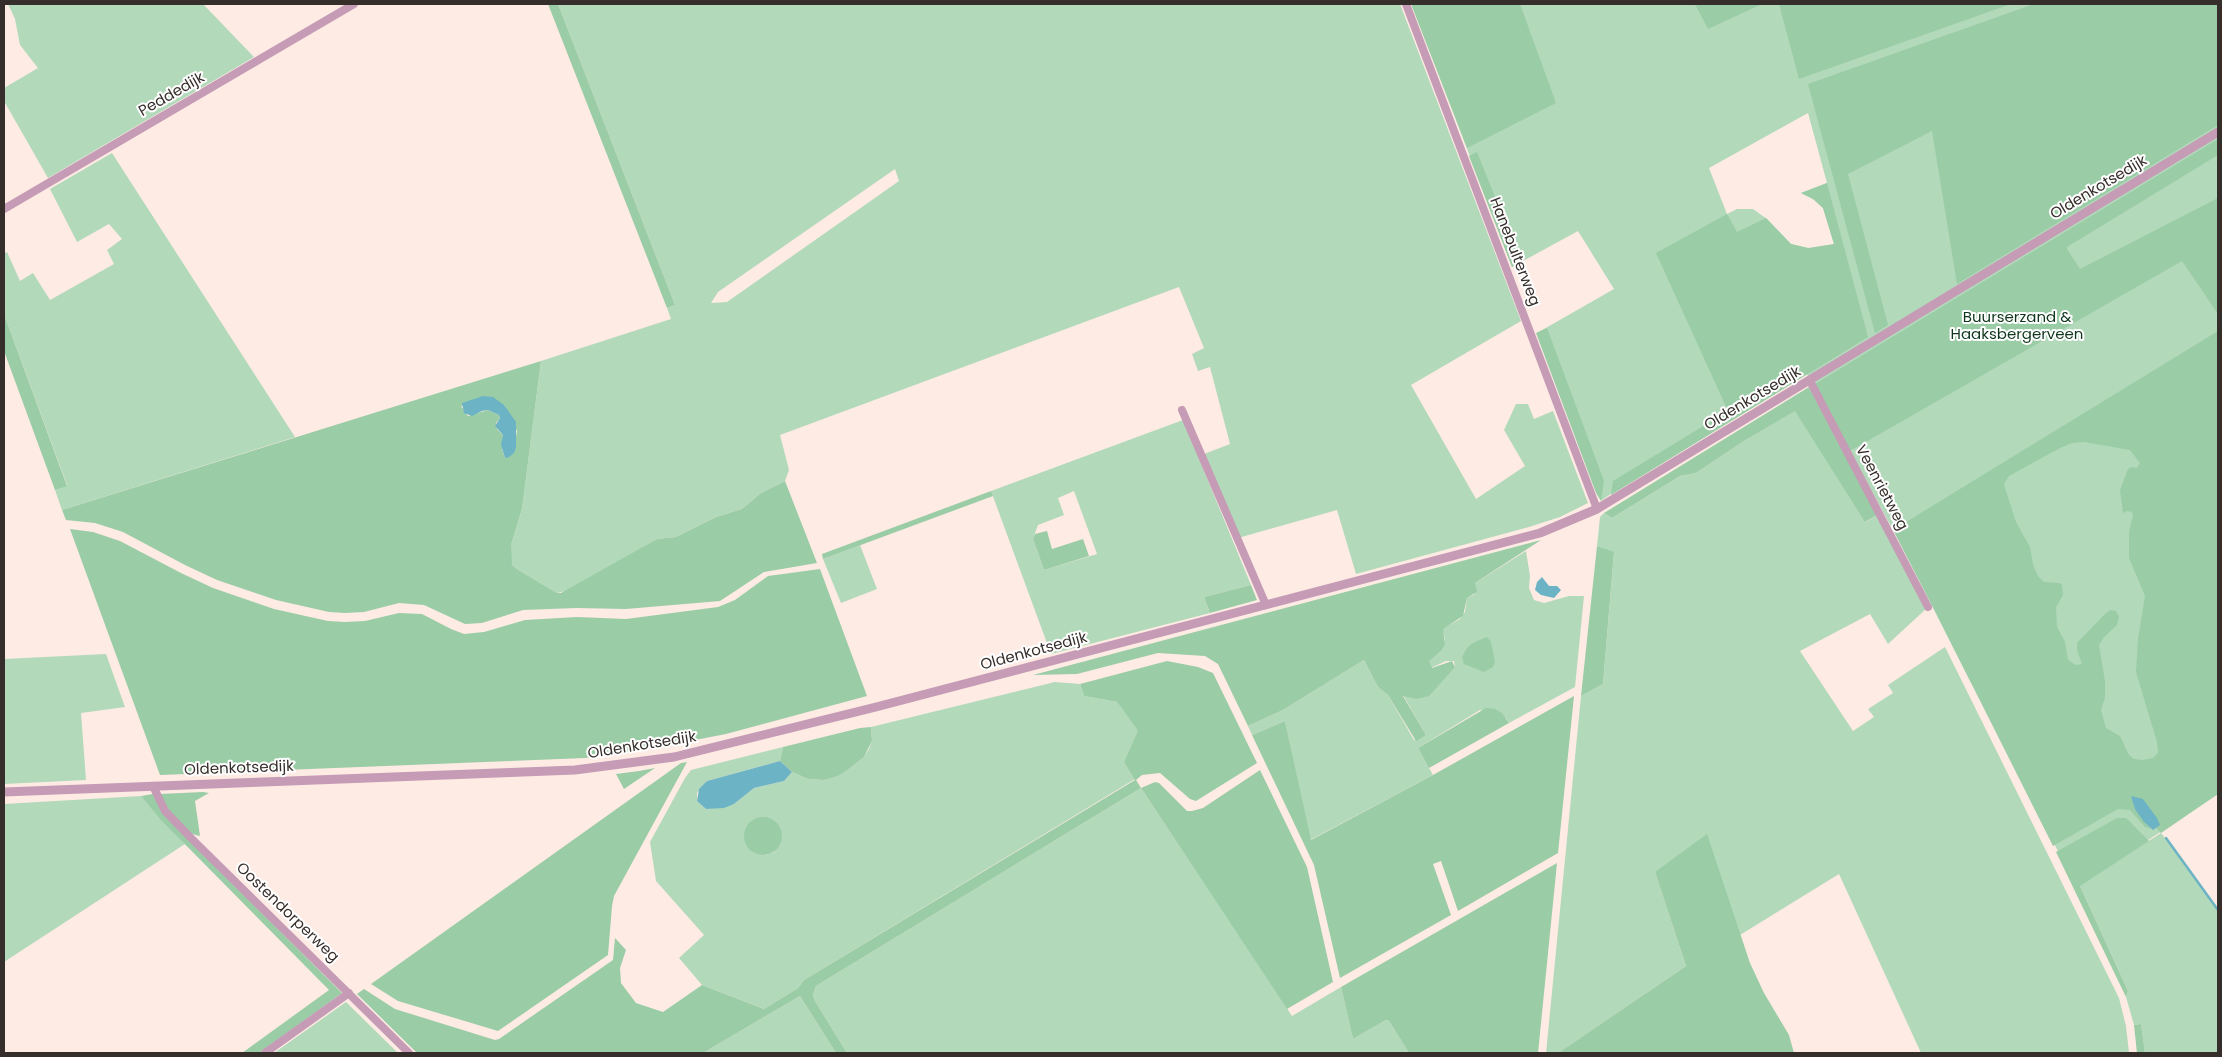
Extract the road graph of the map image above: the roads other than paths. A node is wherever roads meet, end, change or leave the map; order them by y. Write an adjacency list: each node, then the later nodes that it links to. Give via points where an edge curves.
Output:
1 (354, 4): 4 (street, Peddedijk)
2 (1406, 4): 7 (street, Hanebulterweg)
3 (2218, 132): 5 (street, Oldenkotsedijk)
4 (4, 209)
5 (1810, 381): 7 (street, Oldenkotsedijk); 9 (street, Veenrietweg)
6 (1182, 410): 8 (street)
7 (1597, 509): 8 (street, Oldenkotsedijk, via 1540,533)
8 (1266, 605): 10 (street, Oldenkotsedijk, via 674,757 575,770)
9 (1928, 607)
10 (153, 786): 11 (street, Oldenkotsedijk); 12 (street, Oostendorperweg, via 165,811)
11 (4, 792)
12 (349, 993): 13 (street); 14 (street, Oostendorperweg)
13 (265, 1053)
14 (409, 1053)

